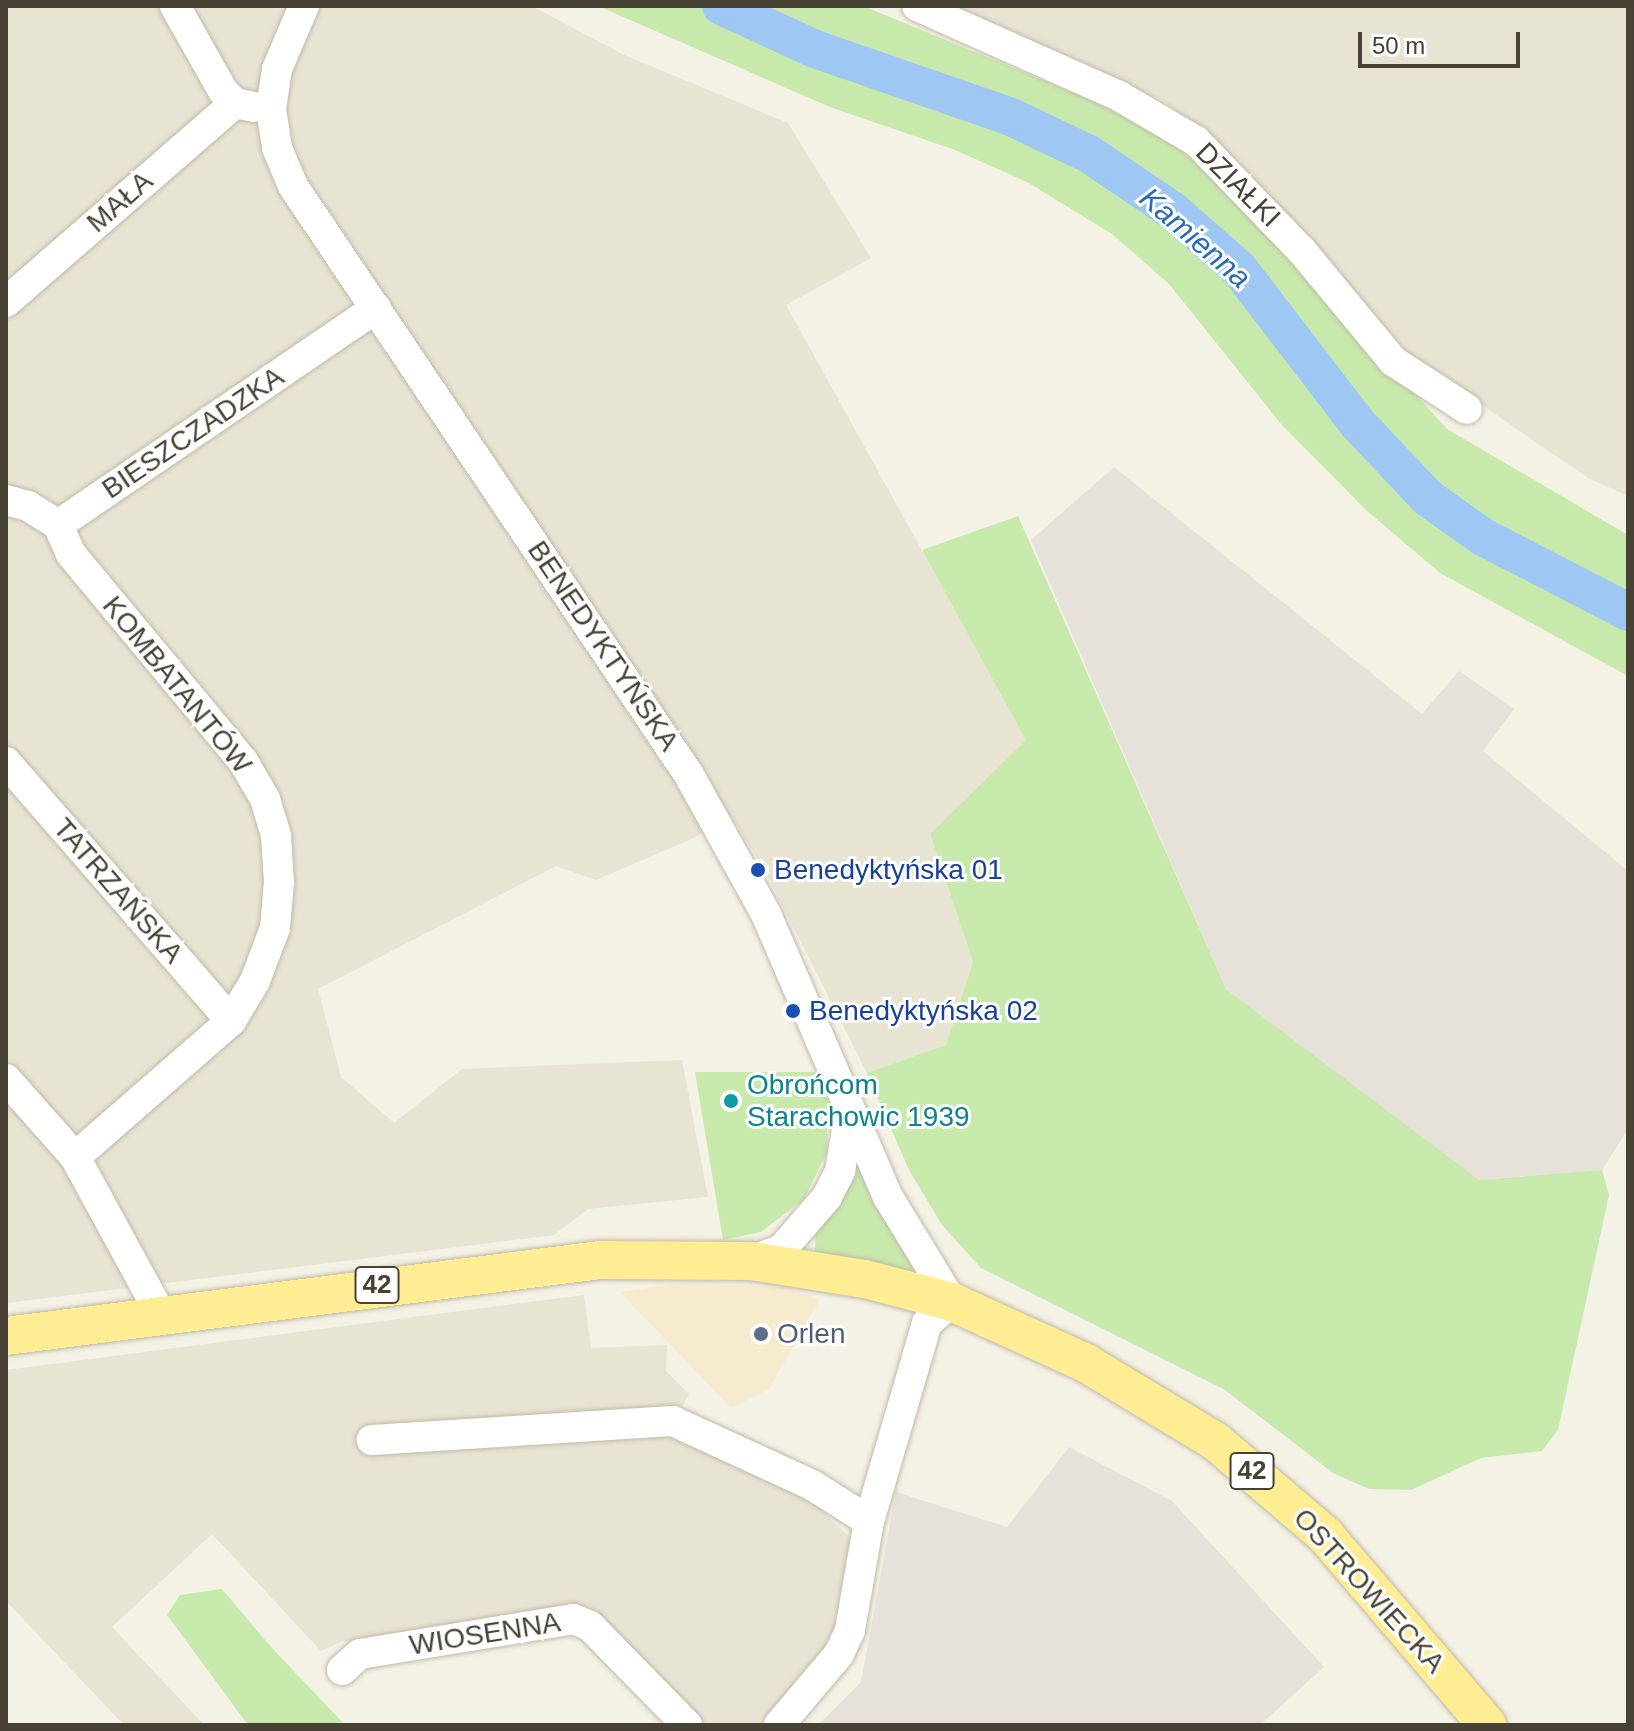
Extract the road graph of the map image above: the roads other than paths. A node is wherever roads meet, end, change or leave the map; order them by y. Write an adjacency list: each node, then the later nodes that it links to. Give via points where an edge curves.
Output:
1 (175, 6): 4 (street)
2 (304, 6): 5 (street, BENEDYKTYŃSKA, via 277,69)
3 (917, 6): 8 (street, DZIAŁKI, via 1119,96 1196,141 1302,251 1393,361)
4 (235, 103): 5 (street); 6 (street, MAŁA)
5 (271, 109): 7 (street, BENEDYKTYŃSKA, via 277,148 293,186)
6 (6, 302)
7 (376, 308): 10 (street, BIESZCZADZKA); 14 (street, BENEDYKTYŃSKA, via 689,775 766,914)
8 (1467, 409)
9 (6, 500): 10 (street, via 28,506)
10 (58, 525): 12 (street, KOMBATANTÓW, via 71,554 243,761 265,799 277,851 275,928 255,981)
11 (6, 762): 12 (street, TATRZAŃSKA)
12 (231, 1021): 15 (street, KOMBATANTÓW)
13 (6, 1079): 15 (street)
14 (850, 1110): 16 (street, via 840,1171 827,1197 782,1249); 17 (street, BENEDYKTYŃSKA, via 902,1222)
15 (75, 1157): 18 (street)
16 (751, 1261): 17 (main road, 42, via 865,1279); 18 (main road, 42, via 527,1265)
17 (952, 1302): 21 (street, via 927,1323); 25 (main road, OSTROWIECKA / 42, via 1086,1363 1215,1441 1325,1535)
18 (161, 1315): 19 (main road, 42)
19 (6, 1336)
20 (372, 1440): 21 (street, via 673,1421 812,1485)
21 (869, 1521): 24 (street, via 850,1630 839,1654)
22 (342, 1670): 23 (street, WIOSENNA, via 360,1654 573,1619 590,1626)
23 (687, 1725)
24 (779, 1725)
25 (1487, 1725)

